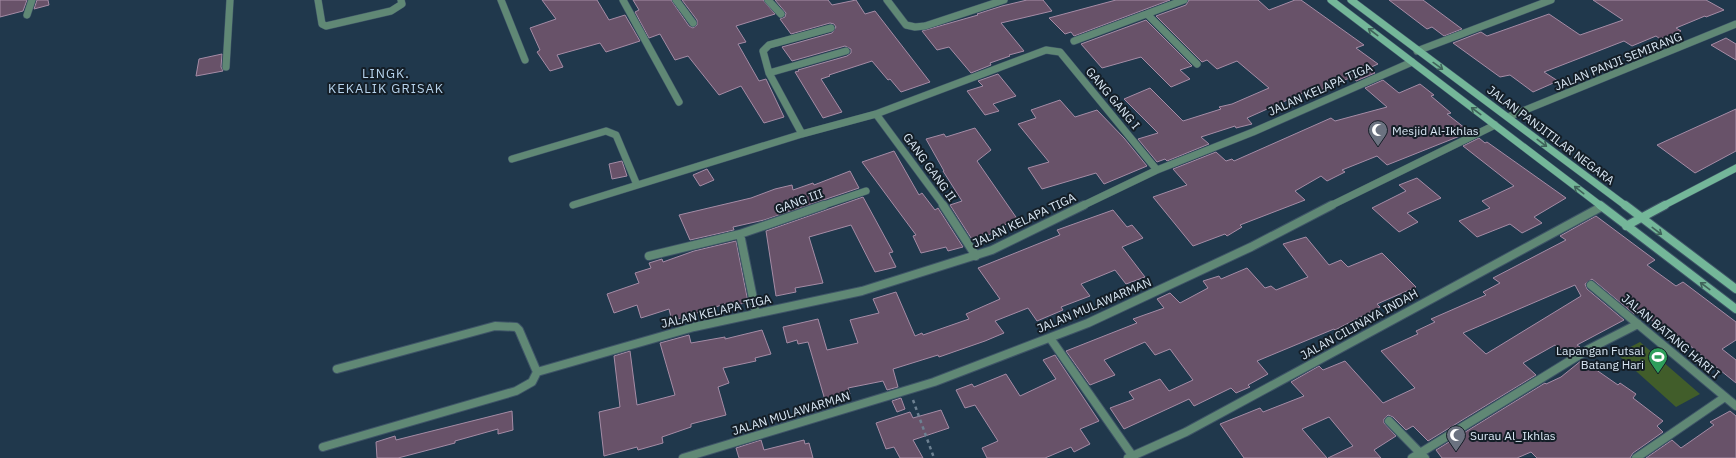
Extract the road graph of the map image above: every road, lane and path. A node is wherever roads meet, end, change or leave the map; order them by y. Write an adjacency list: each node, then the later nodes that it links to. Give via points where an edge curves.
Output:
1 (32, 0): 17 (street)
2 (230, 0): 27 (street)
3 (318, 0): 4 (street, via 322,24 326,26 391,11 402,4)
4 (401, 0)
5 (501, 0): 24 (street)
6 (623, 0): 29 (street)
7 (676, 0): 18 (street)
8 (769, 0): 15 (street)
9 (886, 0): 10 (street, via 906,25 916,27)
10 (1004, 0)
11 (1184, 0): 16 (street)
12 (1331, 0): 25 (main road, one-way to 12)
13 (1351, 0): 23 (main road, JALAN PANJITILAR NEGARA)
14 (1551, 0): 23 (street)
15 (781, 14)
16 (1147, 14): 21 (street); 26 (street)
17 (27, 15)
18 (693, 23)
19 (1736, 24): 31 (street, JALAN PANJI SEMIRANG)
20 (831, 28): 28 (street, via 766,47 763,54)
21 (1074, 41)
22 (846, 51): 28 (street)
23 (1417, 51): 31 (main road, JALAN PANJITILAR NEGARA, one-way to 31)
24 (524, 60)
25 (1412, 62): 32 (main road, one-way to 25); 35 (street, JALAN KELAPA TIGA, via 1253,132)
26 (1197, 64)
27 (226, 67)
28 (769, 73): 33 (street)
29 (679, 102)
30 (876, 114): 33 (street); 35 (street, GANG GANG I, via 1046,50 1060,52); 45 (street, GANG GANG II, via 942,203)
31 (1508, 117): 41 (main road, JALAN PANJITILAR NEGARA, one-way to 41)
32 (1495, 125): 40 (main road, one-way to 32); 51 (street, JALAN MULAWARMAN, via 1251,247 1088,323)
33 (802, 134): 37 (street)
34 (512, 159): 37 (street, via 606,131 616,136)
35 (1157, 170): 45 (street, JALAN KELAPA TIGA)
36 (1734, 170): 41 (main road)
37 (637, 185): 39 (street)
38 (866, 190): 43 (street, GANG III)
39 (573, 205)
40 (1601, 207): 42 (main road); 60 (street, JALAN CILINAYA INDAH, via 1186,432)
41 (1641, 218): 42 (main road); 47 (main road, JALAN PANJITILAR NEGARA, one-way to 47)
42 (1626, 226): 48 (main road, one-way to 42)
43 (740, 234): 44 (street, GANG III); 49 (street)
44 (649, 256)
45 (976, 256): 49 (street, JALAN KELAPA TIGA, via 839,297)
46 (1591, 285): 50 (street, JALAN BATANG HARI I)
47 (1736, 289)
48 (1736, 309)
49 (756, 313): 53 (street, JALAN KELAPA TIGA, via 694,327)
50 (1638, 324): 55 (street, JALAN BATANG HARI I); 59 (street, via 1589,349)
51 (1050, 338): 54 (street, JALAN MULAWARMAN); 60 (street)
52 (337, 369): 53 (street, via 495,326 512,326 519,330)
53 (537, 372): 58 (street, via 532,382 516,391)
54 (910, 390): 61 (street, JALAN MULAWARMAN); 62 (path)
55 (1725, 397): 56 (street, JALAN BATANG HARI I); 63 (street)
56 (1736, 406)
57 (1389, 421): 59 (street)
58 (323, 447)
59 (1419, 456)
60 (1132, 457)
61 (683, 458)
62 (934, 458)
63 (1636, 458)

